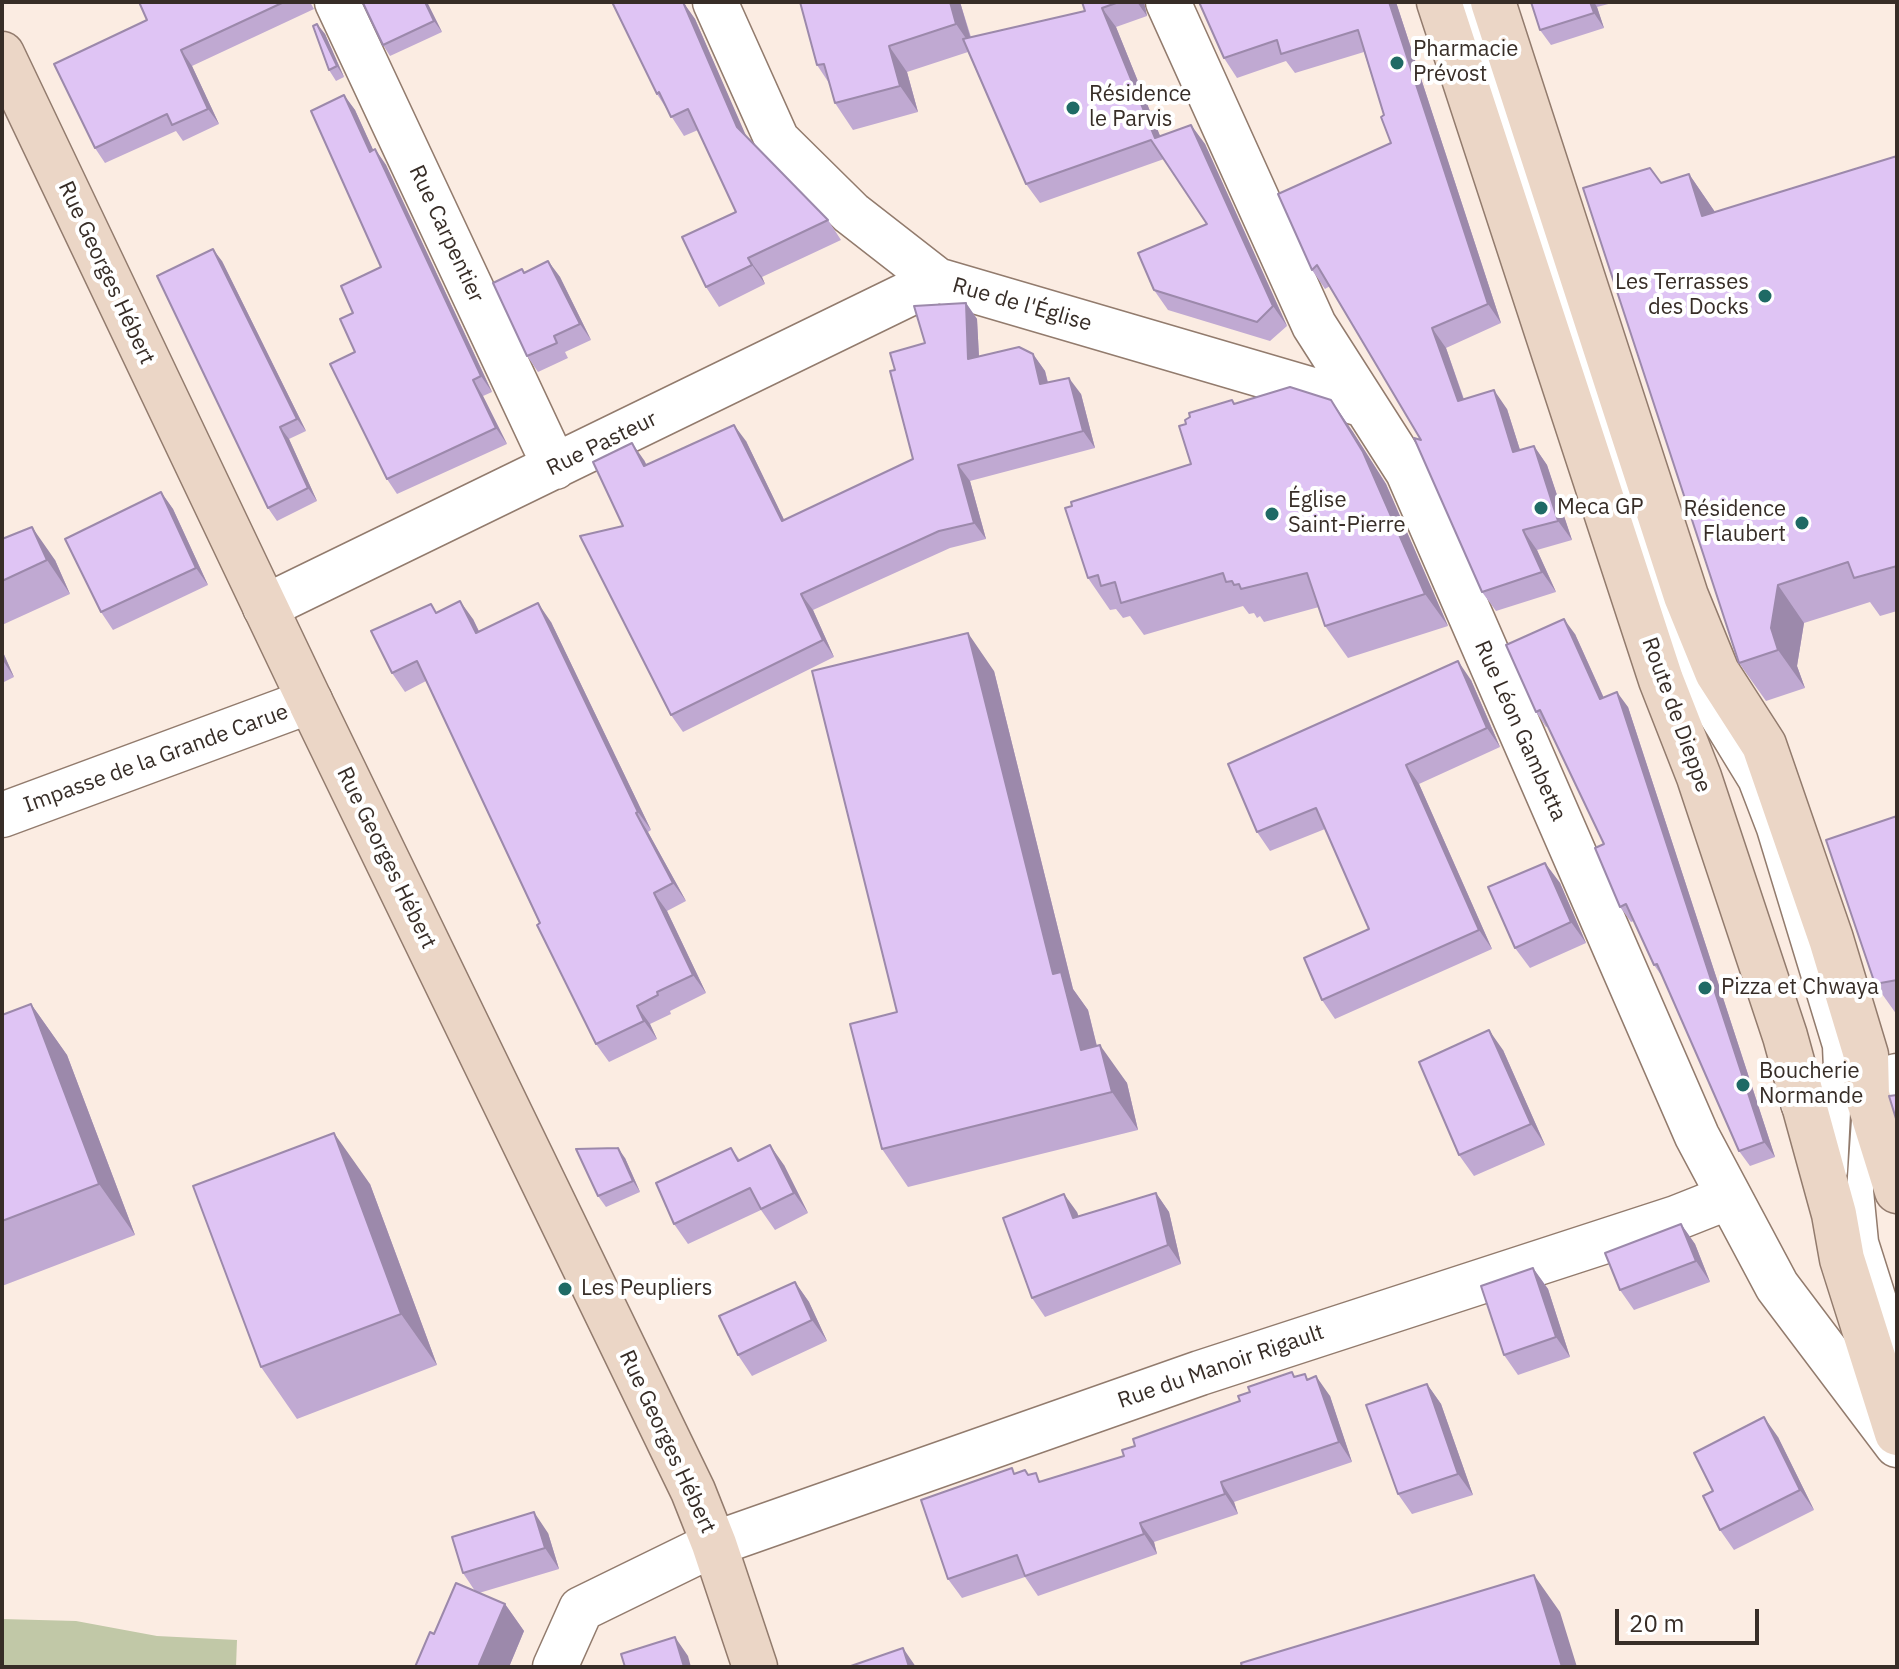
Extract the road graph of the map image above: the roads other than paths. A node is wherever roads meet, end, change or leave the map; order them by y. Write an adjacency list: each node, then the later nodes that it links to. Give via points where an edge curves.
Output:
1 (337, 2): 10 (street, Rue Carpentier)
2 (715, 2): 8 (street, Rue de l'Église, via 777,140 851,213)
3 (1168, 2): 9 (street, Rue Léon Gambetta, via 1314,325)
4 (1439, 2): 14 (main road, Route de Dieppe, via 1661,680 1785,1036)
5 (1466, 2): 14 (lane, via 1678,652 1752,782)
6 (1493, 2): 14 (main road, Route de Dieppe, via 1686,596 1717,672 1764,745 1831,939 1866,1055)
7 (2, 54): 11 (main road, Rue Georges Hébert)
8 (937, 280): 9 (street, Rue de l'Église); 10 (street, Rue Pasteur)
9 (1364, 405): 16 (street, Rue Léon Gambetta, via 1408,472 1697,1136)
10 (555, 467): 11 (street, Rue Pasteur)
11 (265, 607): 12 (main road, Rue Georges Hébert)
12 (310, 701): 13 (street, Impasse de la Grande Carue); 20 (main road, Rue Georges Hébert)
13 (2, 815)
14 (1854, 1090): 15 (main road, Route de Dieppe); 17 (lane, via 1865,1242); 18 (main road, Route de Dieppe, via 1834,1214 1842,1259)
15 (1897, 1191)
16 (1729, 1197): 19 (street, Rue Léon Gambetta, via 1777,1286); 20 (street, Rue du Manoir Rigault, via 1200,1373)
17 (1897, 1343)
18 (1897, 1433)
19 (1897, 1445)
20 (714, 1544): 21 (street, Rue du Manoir Rigault, via 581,1609); 22 (main road, Rue Georges Hébert)
21 (555, 1667)
22 (755, 1667)

